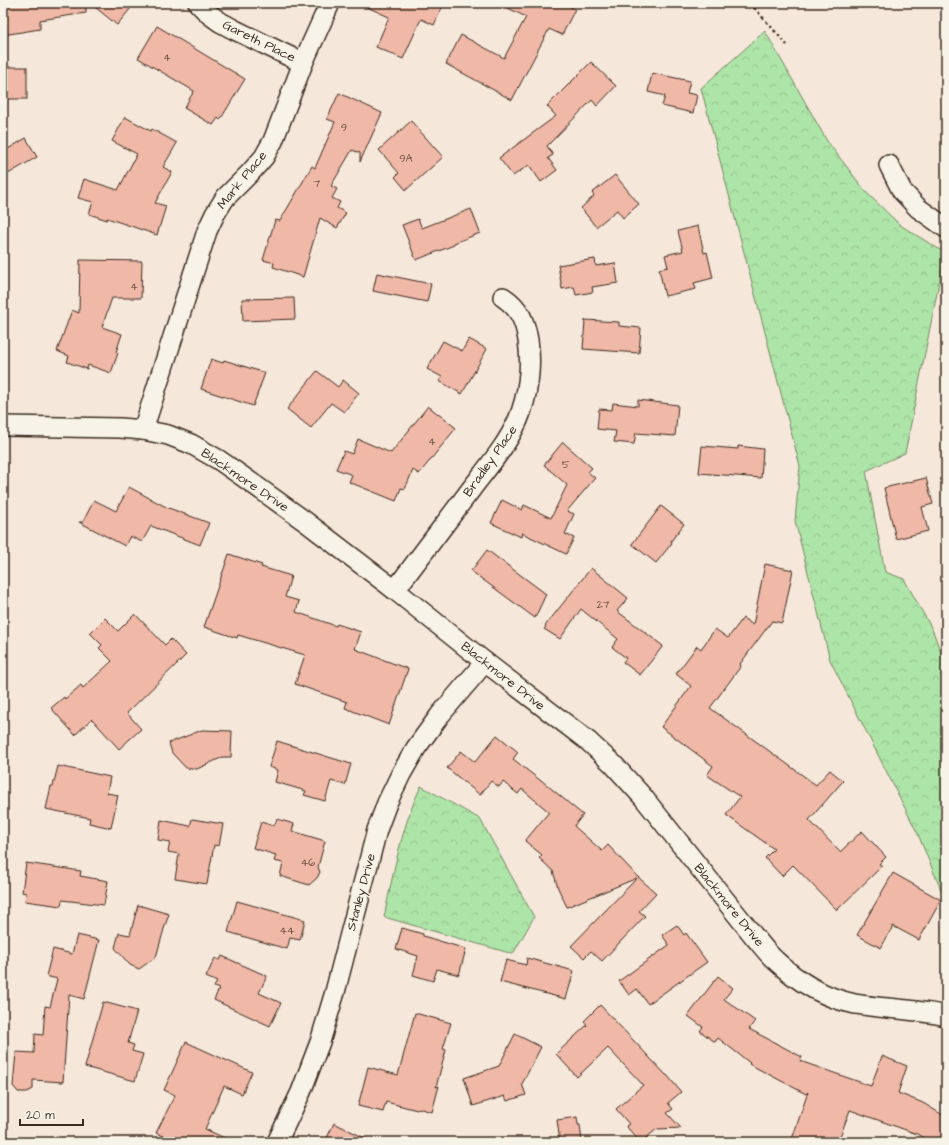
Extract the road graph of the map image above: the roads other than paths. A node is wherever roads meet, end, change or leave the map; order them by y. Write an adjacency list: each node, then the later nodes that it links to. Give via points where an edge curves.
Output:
1 (198, 3): 3 (street, Gareth Place, via 225,25)
2 (330, 3): 3 (street, Mark Place)
3 (303, 62): 8 (street, Mark Place, via 273,141 264,157 225,198 215,214)
4 (889, 165): 5 (street, via 902,192 918,208)
5 (946, 228)
6 (503, 297): 9 (street, Bradley Place, via 511,302 523,319 530,350 525,398 518,421 490,464)
7 (3, 426): 8 (street, Blackmore Drive)
8 (143, 430): 9 (street, Blackmore Drive, via 168,435 191,444 219,460)
9 (395, 590): 10 (street, Blackmore Drive)
10 (485, 662): 11 (street, Blackmore Drive, via 588,741 617,769 643,797 774,960 793,976 812,988 854,1004); 12 (street, Stanley Drive, via 416,748 387,803 320,1042 301,1092)
11 (946, 1016)
12 (277, 1142)

